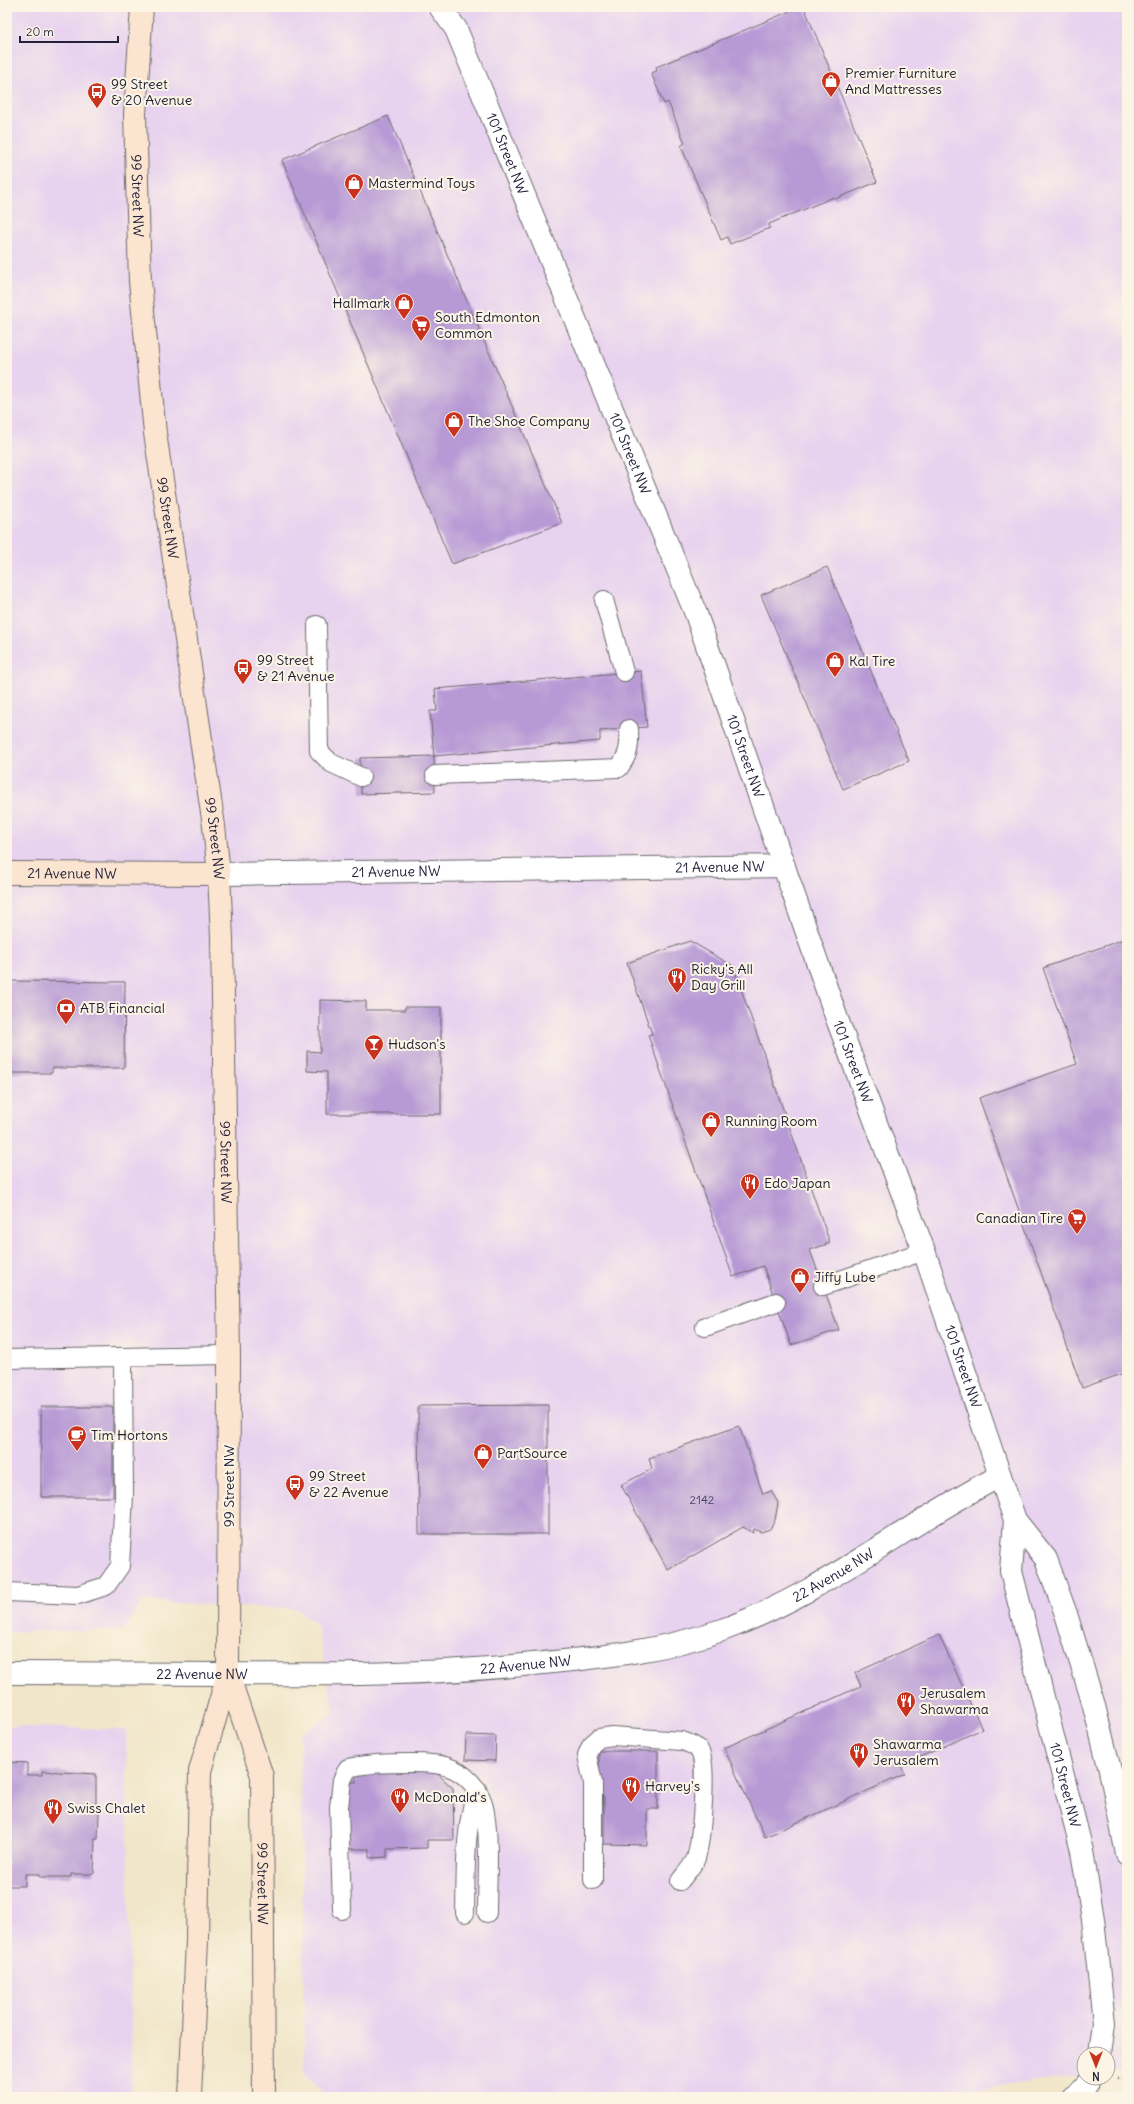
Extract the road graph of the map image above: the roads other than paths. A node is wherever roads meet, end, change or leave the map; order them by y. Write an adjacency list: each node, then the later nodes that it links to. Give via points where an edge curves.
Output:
1 (142, 7): 11 (street, 99 Street NW, via 135,114 140,281 156,433)
2 (440, 7): 9 (street, 101 Street NW, via 456,29 678,570)
3 (604, 600): 5 (lane)
4 (317, 626): 8 (lane, via 319,751 331,763)
5 (624, 672)
6 (629, 729): 7 (lane, via 630,748 619,768)
7 (435, 775)
8 (361, 777)
9 (784, 866): 11 (street, 21 Avenue NW); 12 (street, 101 Street NW, via 837,1019)
10 (7, 873): 11 (street, 21 Avenue NW)
11 (219, 874): 16 (street, 99 Street NW)
12 (924, 1251): 13 (lane); 19 (street, 101 Street NW)
13 (823, 1286)
14 (776, 1302): 15 (lane)
15 (705, 1327)
16 (229, 1355): 17 (lane); 23 (street, 99 Street NW)
17 (123, 1357): 18 (lane); 21 (lane, via 124,1496 120,1566 106,1586 78,1594)
18 (7, 1359)
19 (1000, 1476): 20 (street, 101 Street NW); 23 (street, 22 Avenue NW, via 971,1491 825,1581 724,1629 684,1642 594,1658 451,1672)
20 (1015, 1520): 25 (street, 101 Street NW, via 1046,1559 1066,1614 1093,1702); 31 (street, 101 Street NW, via 1011,1571 1082,1851 1093,1919 1104,2023)
21 (7, 1592)
22 (7, 1673): 23 (street, 22 Avenue NW)
23 (228, 1674): 33 (street, 99 Street NW, via 200,1772 197,1940); 34 (street, 99 Street NW, via 262,1776)
24 (477, 1789): 28 (lane, via 463,1775 448,1767 424,1763 366,1763 348,1768 342,1780 339,1807); 29 (lane, via 471,1806 467,1839); 30 (lane, via 483,1803 487,1830)
25 (1127, 1854)
26 (593, 1880): 27 (lane, via 593,1783 588,1755 591,1745 599,1738 612,1736 682,1741 693,1745 700,1752 703,1768 700,1840 695,1860)
27 (680, 1881)
28 (342, 1910)
29 (465, 1913)
30 (487, 1913)
31 (1101, 2046)
32 (1086, 2086): 35 (street)
33 (190, 2097)
34 (264, 2097)
35 (1074, 2097)

